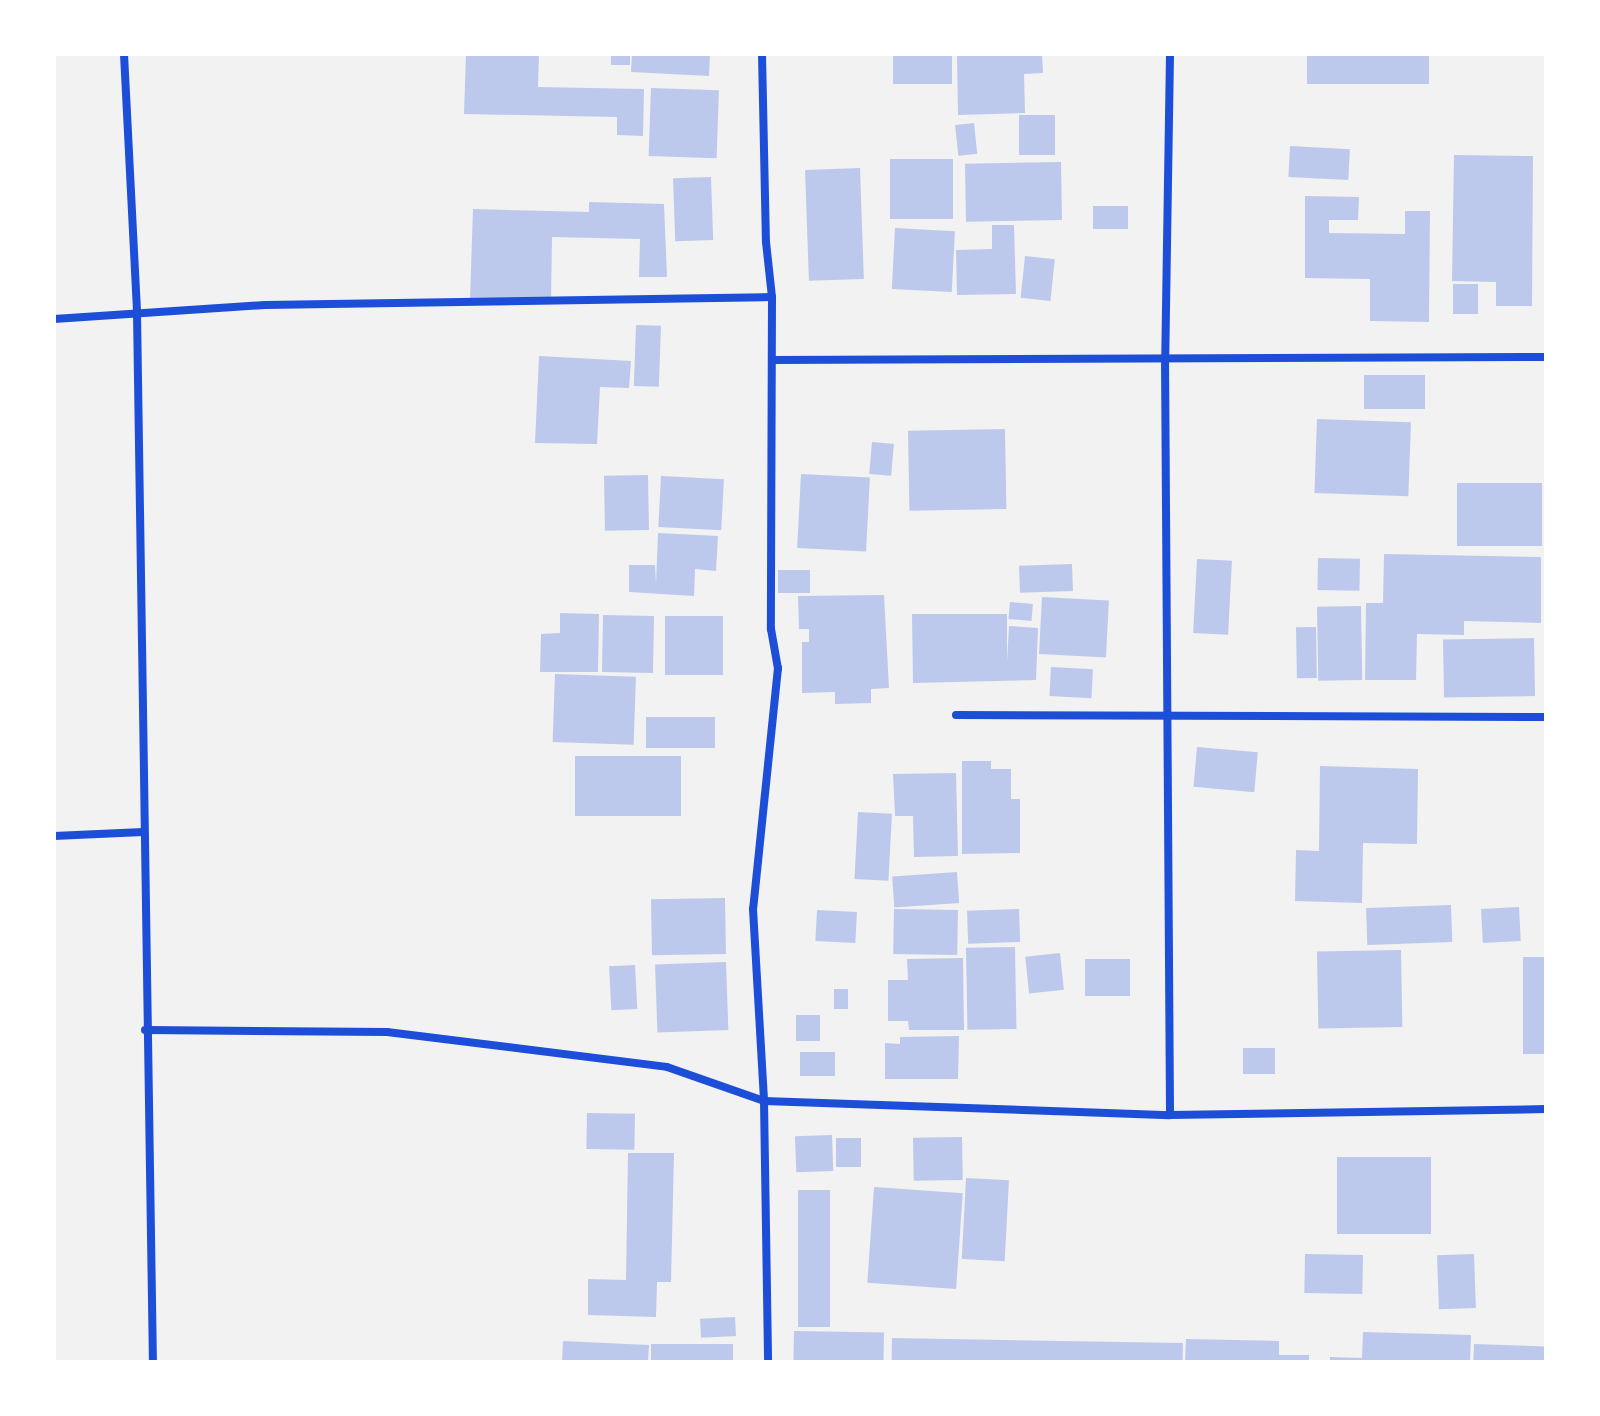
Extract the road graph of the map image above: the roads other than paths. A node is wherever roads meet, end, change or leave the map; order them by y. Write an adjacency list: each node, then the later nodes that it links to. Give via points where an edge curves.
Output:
1 (124, 54): 5 (street)
2 (762, 54): 4 (street)
3 (1170, 54): 7 (street)
4 (772, 297): 5 (street, via 265,305); 9 (street)
5 (137, 313): 6 (street); 13 (street)
6 (54, 319)
7 (1165, 357): 8 (street); 9 (street); 12 (street)
8 (1546, 357)
9 (772, 360): 16 (street, via 771,629 778,668 753,909)
10 (956, 715): 12 (street)
11 (1546, 717): 12 (street)
12 (1169, 720): 18 (street)
13 (143, 832): 14 (street); 15 (street)
14 (54, 836)
15 (145, 1030): 16 (street, via 403,1034 667,1067); 19 (street)
16 (764, 1101): 18 (street); 20 (street)
17 (1546, 1109): 18 (street)
18 (1170, 1115)
19 (153, 1362)
20 (768, 1362)

